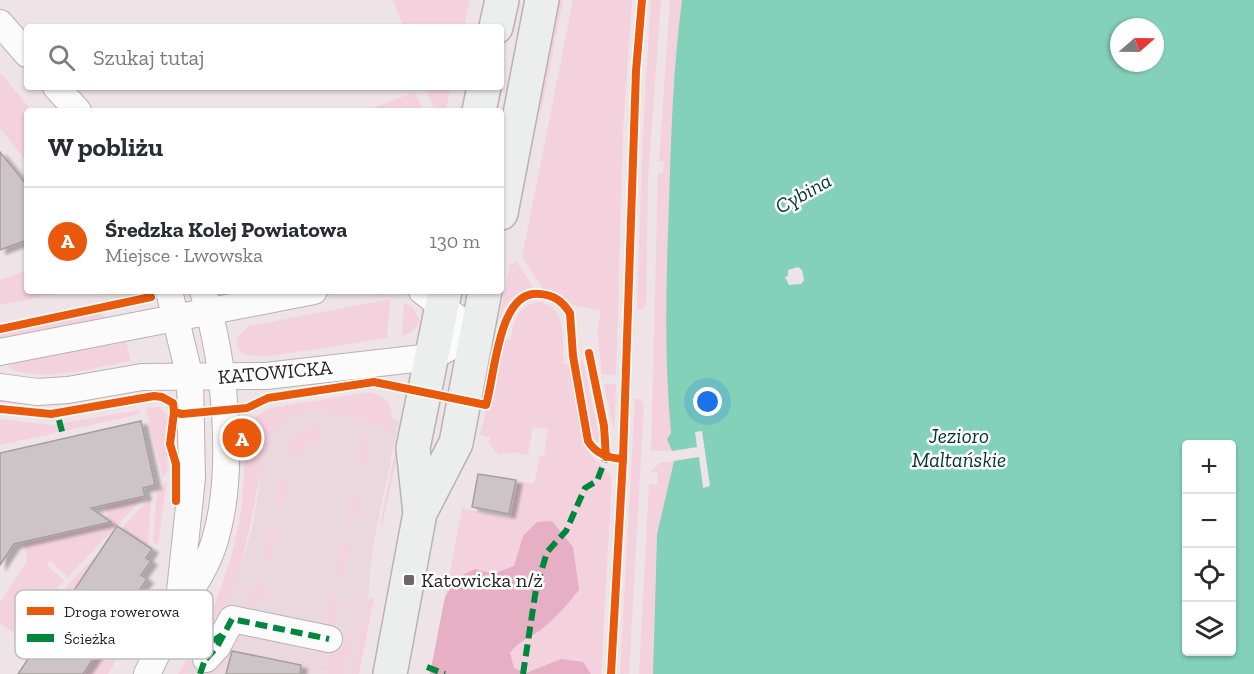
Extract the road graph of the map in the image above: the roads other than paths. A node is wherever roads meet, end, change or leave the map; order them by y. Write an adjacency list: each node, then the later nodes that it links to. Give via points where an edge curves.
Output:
1 (502, 0): 4 (street)
2 (542, 0): 10 (street)
3 (0, 23): 5 (street)
4 (497, 24)
5 (24, 51)
6 (59, 90): 8 (street)
7 (483, 90): 9 (street)
8 (75, 108)
9 (479, 108)
10 (504, 197)
11 (170, 294): 16 (street)
12 (282, 294): 15 (street)
13 (484, 294): 17 (street)
14 (436, 296): 17 (street); 19 (street)
15 (206, 301): 16 (street); 21 (street)
16 (177, 317): 18 (street); 20 (street)
17 (477, 333): 19 (street, KATOWICKA); 23 (street, via 456,443)
18 (0, 352)
19 (431, 357): 21 (street, KATOWICKA); 23 (street, via 413,448)
20 (190, 378): 21 (street, KATOWICKA); 22 (street, KATOWICKA, via 142,377 38,392); 24 (street, via 192,478)
21 (223, 378): 25 (street, via 224,473 215,540)
22 (0, 387)
23 (420, 513): 30 (street)
24 (180, 590)
25 (191, 590)
26 (329, 639): 27 (street, via 232,619 222,635)
27 (213, 641)
28 (154, 659): 29 (street)
29 (147, 674)
30 (390, 674)

